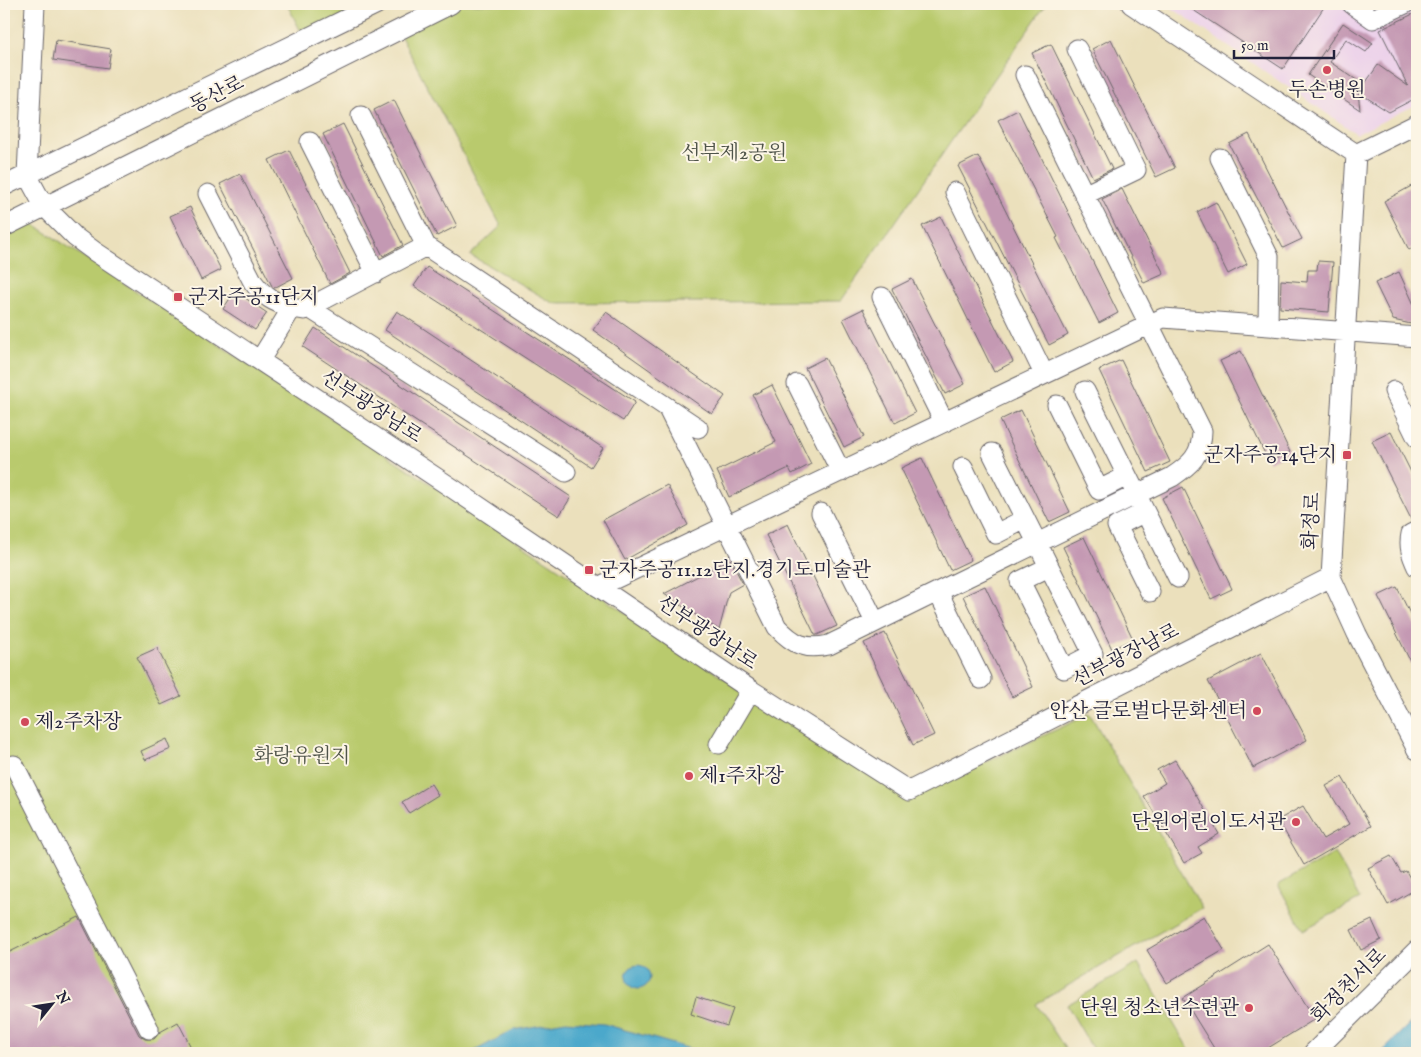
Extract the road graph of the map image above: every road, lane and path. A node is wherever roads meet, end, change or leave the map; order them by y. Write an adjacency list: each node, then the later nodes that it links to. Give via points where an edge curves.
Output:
1 (35, 4): 14 (street)
2 (377, 4): 14 (street, 동산로)
3 (451, 4): 19 (street, 동산로)
4 (1131, 4): 12 (street)
5 (1352, 4): 6 (street, via 1374,19)
6 (1405, 4)
7 (1077, 49): 18 (street, via 1136,170)
8 (1025, 75): 18 (street)
9 (361, 116): 21 (street)
10 (1417, 124): 12 (street)
11 (310, 142): 22 (street)
12 (1356, 154): 27 (street, 화정로)
13 (1220, 158): 26 (street, via 1269,257)
14 (27, 175): 15 (street, 동산로); 19 (street, 선부광장남로)
15 (4, 186)
16 (955, 192): 30 (street)
17 (208, 194): 24 (street, via 252,282 274,302)
18 (1084, 195): 25 (street)
19 (44, 206): 20 (street, 동산로); 29 (street, 선부광장남로, via 94,251)
20 (4, 227)
21 (426, 246): 22 (street); 35 (street)
22 (376, 273): 24 (street)
23 (882, 297): 36 (street)
24 (301, 308): 29 (street); 41 (street)
25 (1149, 324): 26 (street, via 1163,318); 30 (street); 44 (street, via 1202,431 1202,442 1192,461 1183,469)
26 (1268, 326): 27 (street)
27 (1345, 333): 28 (street); 53 (street, 화정로)
28 (1417, 337)
29 (260, 360): 55 (street, 선부광장남로)
30 (1044, 374): 36 (street)
31 (797, 384): 42 (street)
32 (1394, 391): 38 (street)
33 (1085, 392): 43 (street)
34 (1057, 405): 43 (street, via 1100,490)
35 (667, 407): 37 (street); 48 (street)
36 (944, 422): 42 (street)
37 (698, 428)
38 (1417, 438)
39 (992, 453): 47 (street)
40 (963, 467): 47 (street, via 996,534)
41 (566, 472)
42 (841, 472): 48 (street)
43 (1127, 476): 44 (street)
44 (1136, 494): 45 (street); 50 (street)
45 (1145, 512): 54 (street); 57 (street, via 1117,526)
46 (821, 513): 58 (street)
47 (1025, 519): 50 (street)
48 (726, 526): 55 (street); 58 (street, via 777,627 787,638 808,647 829,645)
49 (1417, 531): 52 (street, via 1411,534 1409,543)
50 (1037, 543): 51 (street); 56 (street)
51 (1049, 567): 51 (street, via 1093,654 1064,669 1020,581)
52 (1417, 567)
53 (1331, 577): 60 (street, 선부광장남로, via 909,791); 62 (street, 화정로)
54 (1178, 578)
55 (598, 587): 60 (street, 선부광장남로)
56 (938, 592): 58 (street); 59 (street)
57 (1150, 592)
58 (875, 622)
59 (981, 679)
60 (751, 690): 61 (street)
61 (718, 744)
62 (1417, 750)
63 (14, 765): 65 (street)
64 (1417, 950): 66 (street, 화정천서로)
65 (149, 1029)
66 (1313, 1053)

